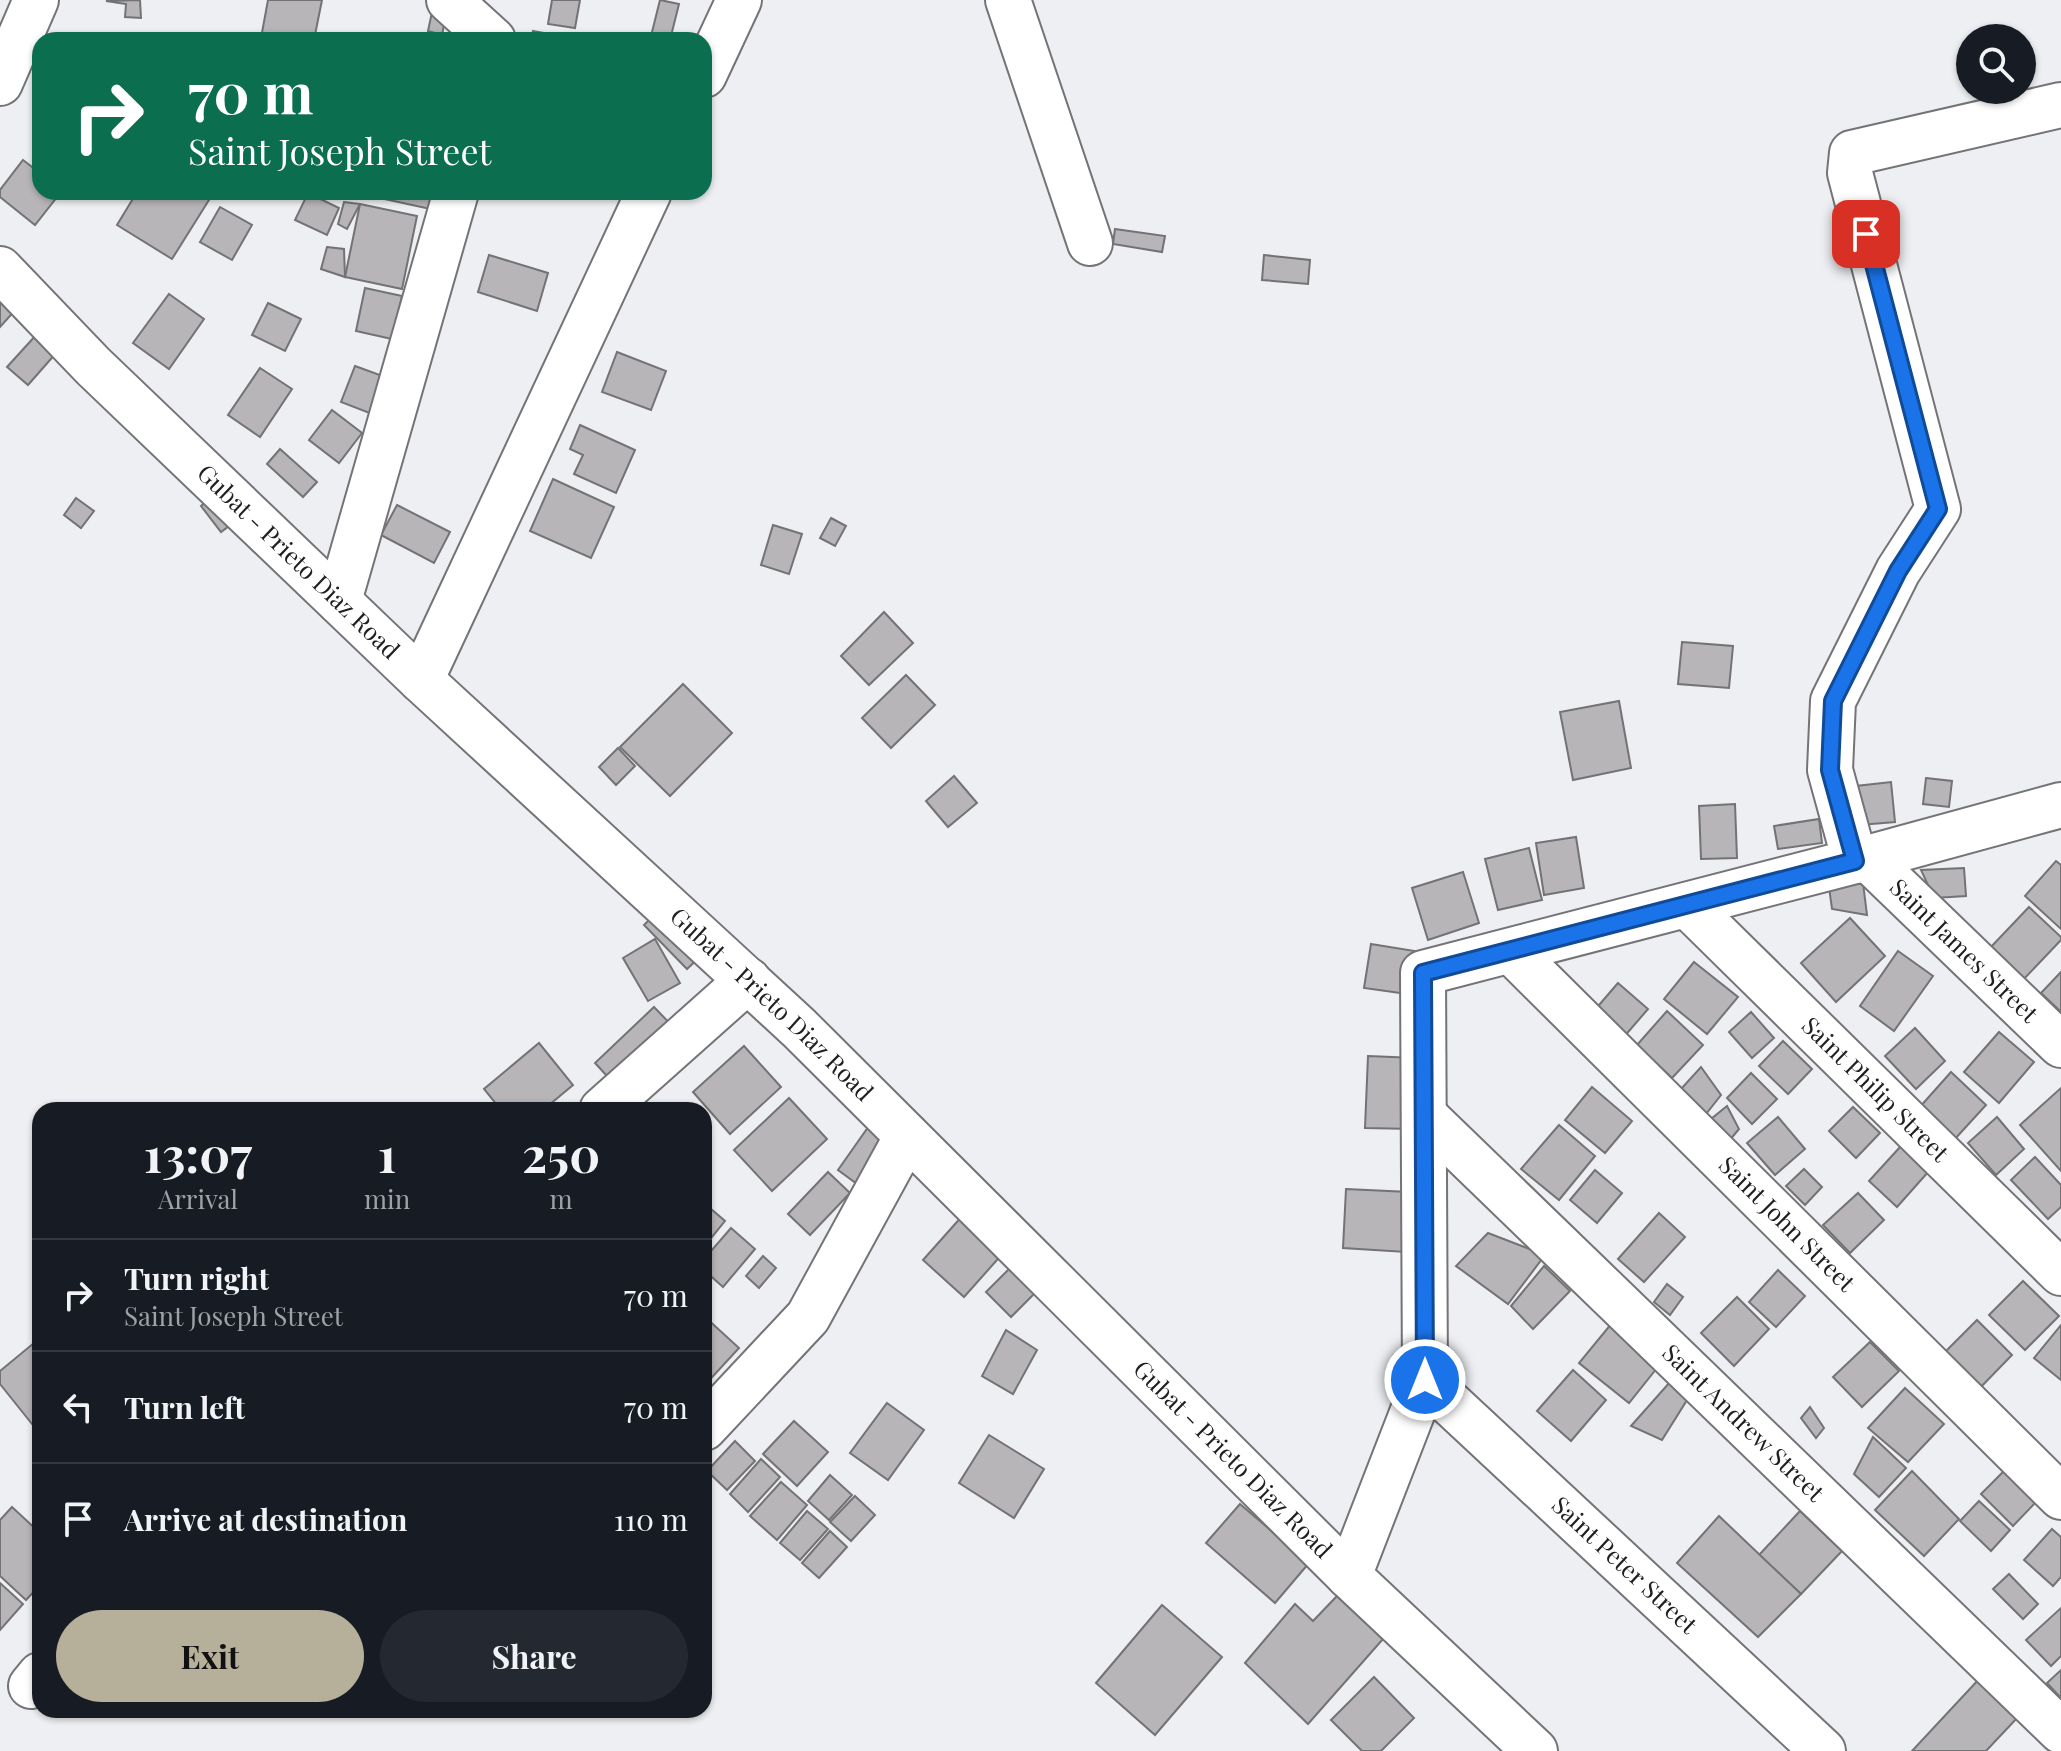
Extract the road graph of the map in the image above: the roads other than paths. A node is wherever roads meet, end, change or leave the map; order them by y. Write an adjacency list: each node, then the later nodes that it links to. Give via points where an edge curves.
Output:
1 (36, 0): 7 (street)
2 (449, 0): 5 (street)
3 (739, 0): 6 (street)
4 (1008, 0): 11 (street)
5 (484, 32)
6 (712, 58)
7 (0, 83)
8 (2061, 105): 16 (street, via 1852,153 1850,173 1938,509 1898,571 1833,701 1830,770)
9 (454, 200): 13 (street)
10 (645, 200): 14 (street)
11 (1090, 243)
12 (0, 269): 13 (street, Gubat - Prieto Diaz Road, via 93,366)
13 (339, 601): 14 (street, Gubat - Prieto Diaz Road)
14 (421, 680): 19 (street, Gubat - Prieto Diaz Road)
15 (2059, 807): 16 (street)
16 (1861, 860): 17 (street); 20 (street, Saint James Street)
17 (1688, 906): 18 (street); 24 (street, Saint Philip Street)
18 (1511, 951): 22 (street, via 1423,973); 27 (street, Saint John Street)
19 (748, 980): 21 (street); 23 (street, Gubat - Prieto Diaz Road)
20 (2061, 1045)
21 (611, 1102)
22 (1425, 1116): 25 (street); 29 (street, Saint Andrew Street)
23 (907, 1136): 26 (street, via 808,1317); 28 (street, Gubat - Prieto Diaz Road)
24 (2061, 1273)
25 (1425, 1380): 28 (street); 31 (street, Saint Peter Street)
26 (712, 1419)
27 (2061, 1497)
28 (1349, 1576): 30 (street, Gubat - Prieto Diaz Road)
29 (2061, 1731)
30 (1535, 1751)
31 (1823, 1751)

